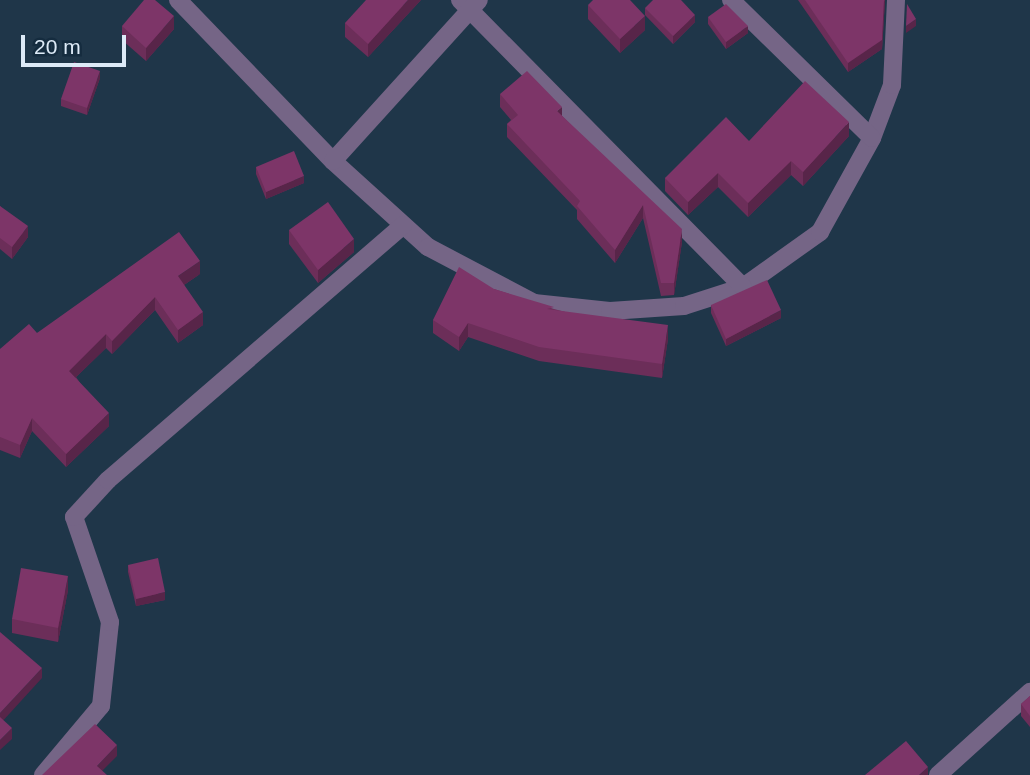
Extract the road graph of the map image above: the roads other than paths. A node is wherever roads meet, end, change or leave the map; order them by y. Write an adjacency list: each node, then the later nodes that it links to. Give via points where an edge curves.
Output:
1 (177, 0): 6 (street)
2 (731, 0): 5 (street)
3 (896, 0): 5 (street, via 892,85)
4 (469, 3): 6 (street); 8 (street)
5 (872, 138): 8 (street, via 820,232)
6 (333, 162): 7 (street)
7 (404, 225): 8 (street, via 481,281 534,303 610,311 684,306); 10 (street, via 108,480 74,517 110,622 101,706)
8 (743, 287)
9 (1030, 692): 11 (street)
10 (43, 775)
11 (938, 775)

